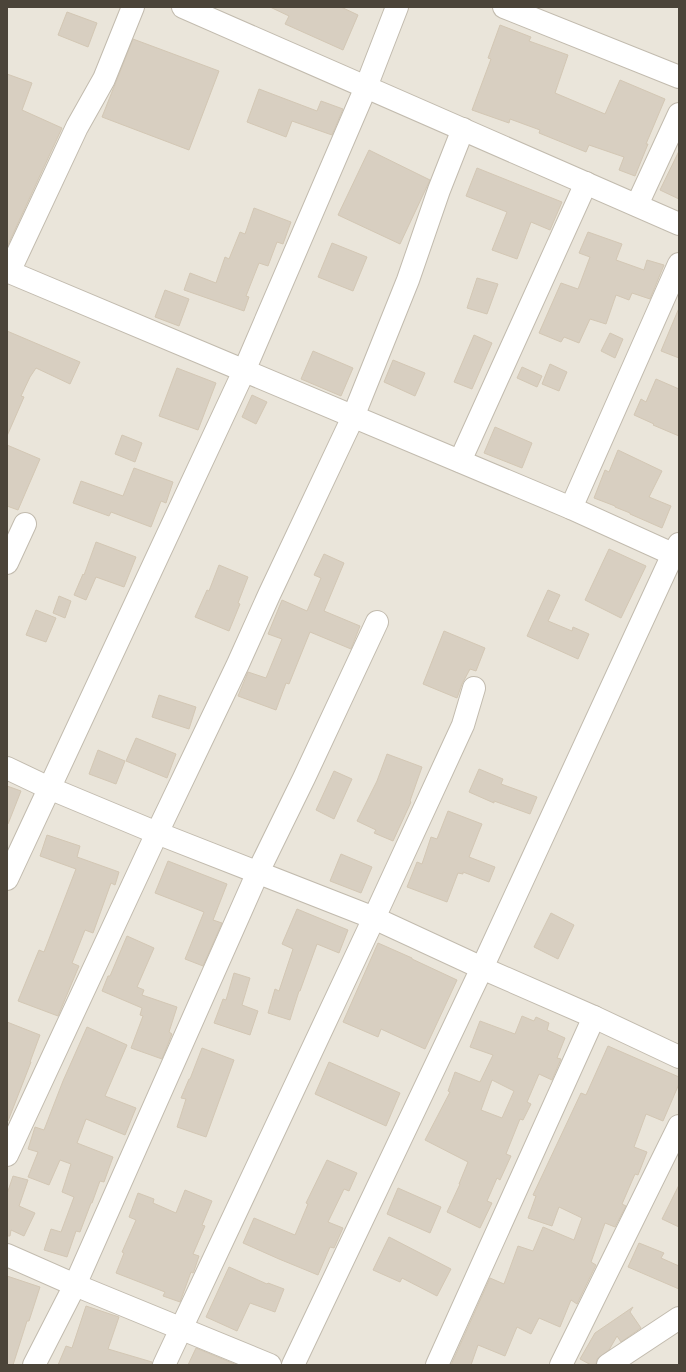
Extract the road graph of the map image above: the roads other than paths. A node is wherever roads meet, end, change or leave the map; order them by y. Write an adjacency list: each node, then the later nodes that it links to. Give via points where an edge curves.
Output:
1 (133, 7): 13 (street, via 104,79 77,127)
2 (183, 7): 6 (street)
3 (397, 7): 6 (street)
4 (504, 7): 5 (street)
5 (679, 77)
6 (366, 87): 8 (street); 14 (street)
7 (679, 114): 10 (street)
8 (463, 129): 9 (street); 15 (street, via 408,280)
9 (586, 183): 10 (street); 16 (street)
10 (637, 205): 11 (street)
11 (679, 224)
12 (679, 264): 17 (street)
13 (8, 272): 14 (street)
14 (244, 371): 15 (street); 24 (street)
15 (353, 417): 16 (street); 25 (street)
16 (460, 462): 17 (street)
17 (571, 508): 19 (street)
18 (24, 524): 20 (street)
19 (677, 552): 29 (street)
20 (7, 562)
21 (377, 622): 26 (street)
22 (474, 688): 28 (street, via 463,725)
23 (7, 768): 24 (street)
24 (49, 788): 25 (street); 27 (street)
25 (158, 833): 26 (street); 33 (street)
26 (258, 872): 28 (street); 35 (street)
27 (7, 879)
28 (374, 918): 29 (street); 37 (street)
29 (482, 968): 30 (street); 41 (street)
30 (594, 1017): 31 (street); 42 (street)
31 (679, 1057)
32 (679, 1126): 43 (street)
33 (7, 1155)
34 (7, 1255): 35 (street)
35 (75, 1285): 37 (street); 38 (street)
36 (679, 1318): 44 (street)
37 (181, 1328): 39 (street); 40 (street)
38 (34, 1365)
39 (164, 1365)
40 (270, 1365)
41 (293, 1365)
42 (436, 1365)
43 (560, 1365)
44 (608, 1365)

